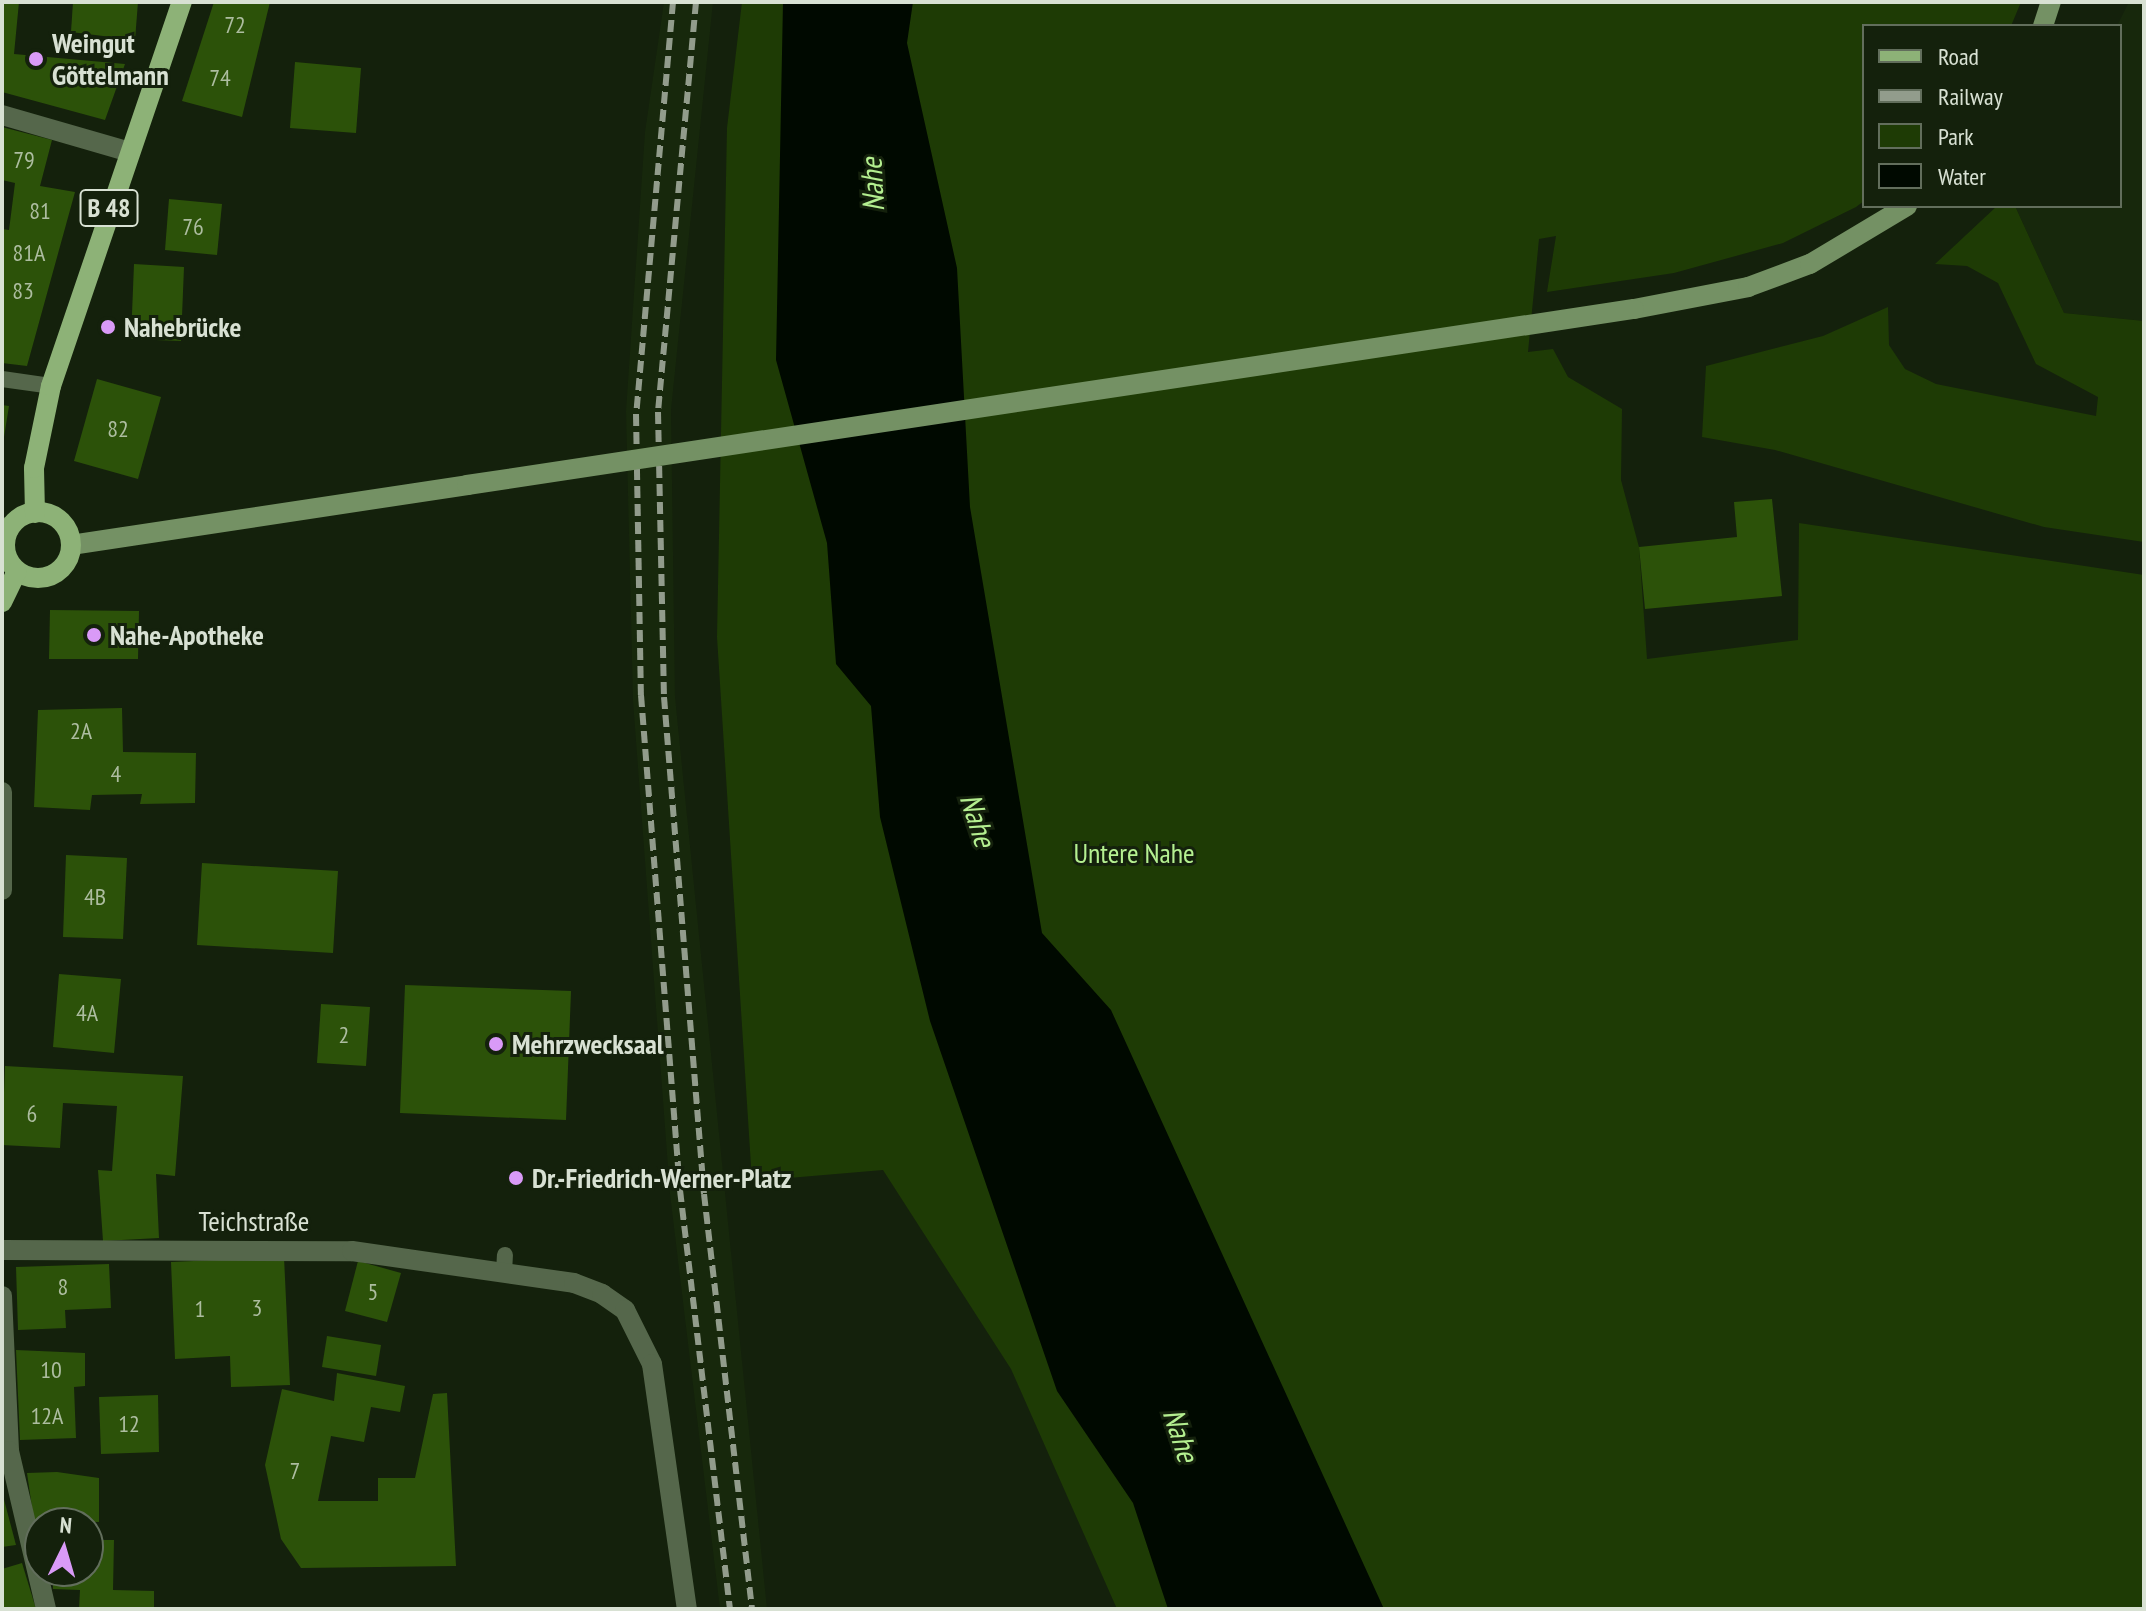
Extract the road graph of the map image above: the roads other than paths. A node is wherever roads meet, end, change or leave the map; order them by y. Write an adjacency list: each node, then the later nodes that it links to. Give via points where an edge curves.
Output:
1 (182, 2): 5 (main road, B 48)
2 (2051, 2): 3 (street)
3 (2044, 24)
4 (2, 115): 5 (street)
5 (127, 151): 8 (main road, B 48)
6 (1904, 208): 11 (street, bridge, via 1810,264 1748,287 1634,309)
7 (2, 379): 8 (lane)
8 (51, 386): 9 (main road, B 48, via 34,468)
9 (35, 513): 10 (main road); 11 (main road, via 63,524)
10 (5, 528): 12 (main road, via 5,552)
11 (71, 545): 12 (main road, via 64,565 48,577)
12 (17, 571): 13 (main road)
13 (2, 602)
14 (2, 792): 15 (street)
15 (2, 890)
16 (2, 1250): 19 (street, Teichstraße, via 301,1247 505,1264 602,1294 642,1334)
17 (2, 1296): 18 (street, via 9,1451)
18 (46, 1609)
19 (687, 1609)

